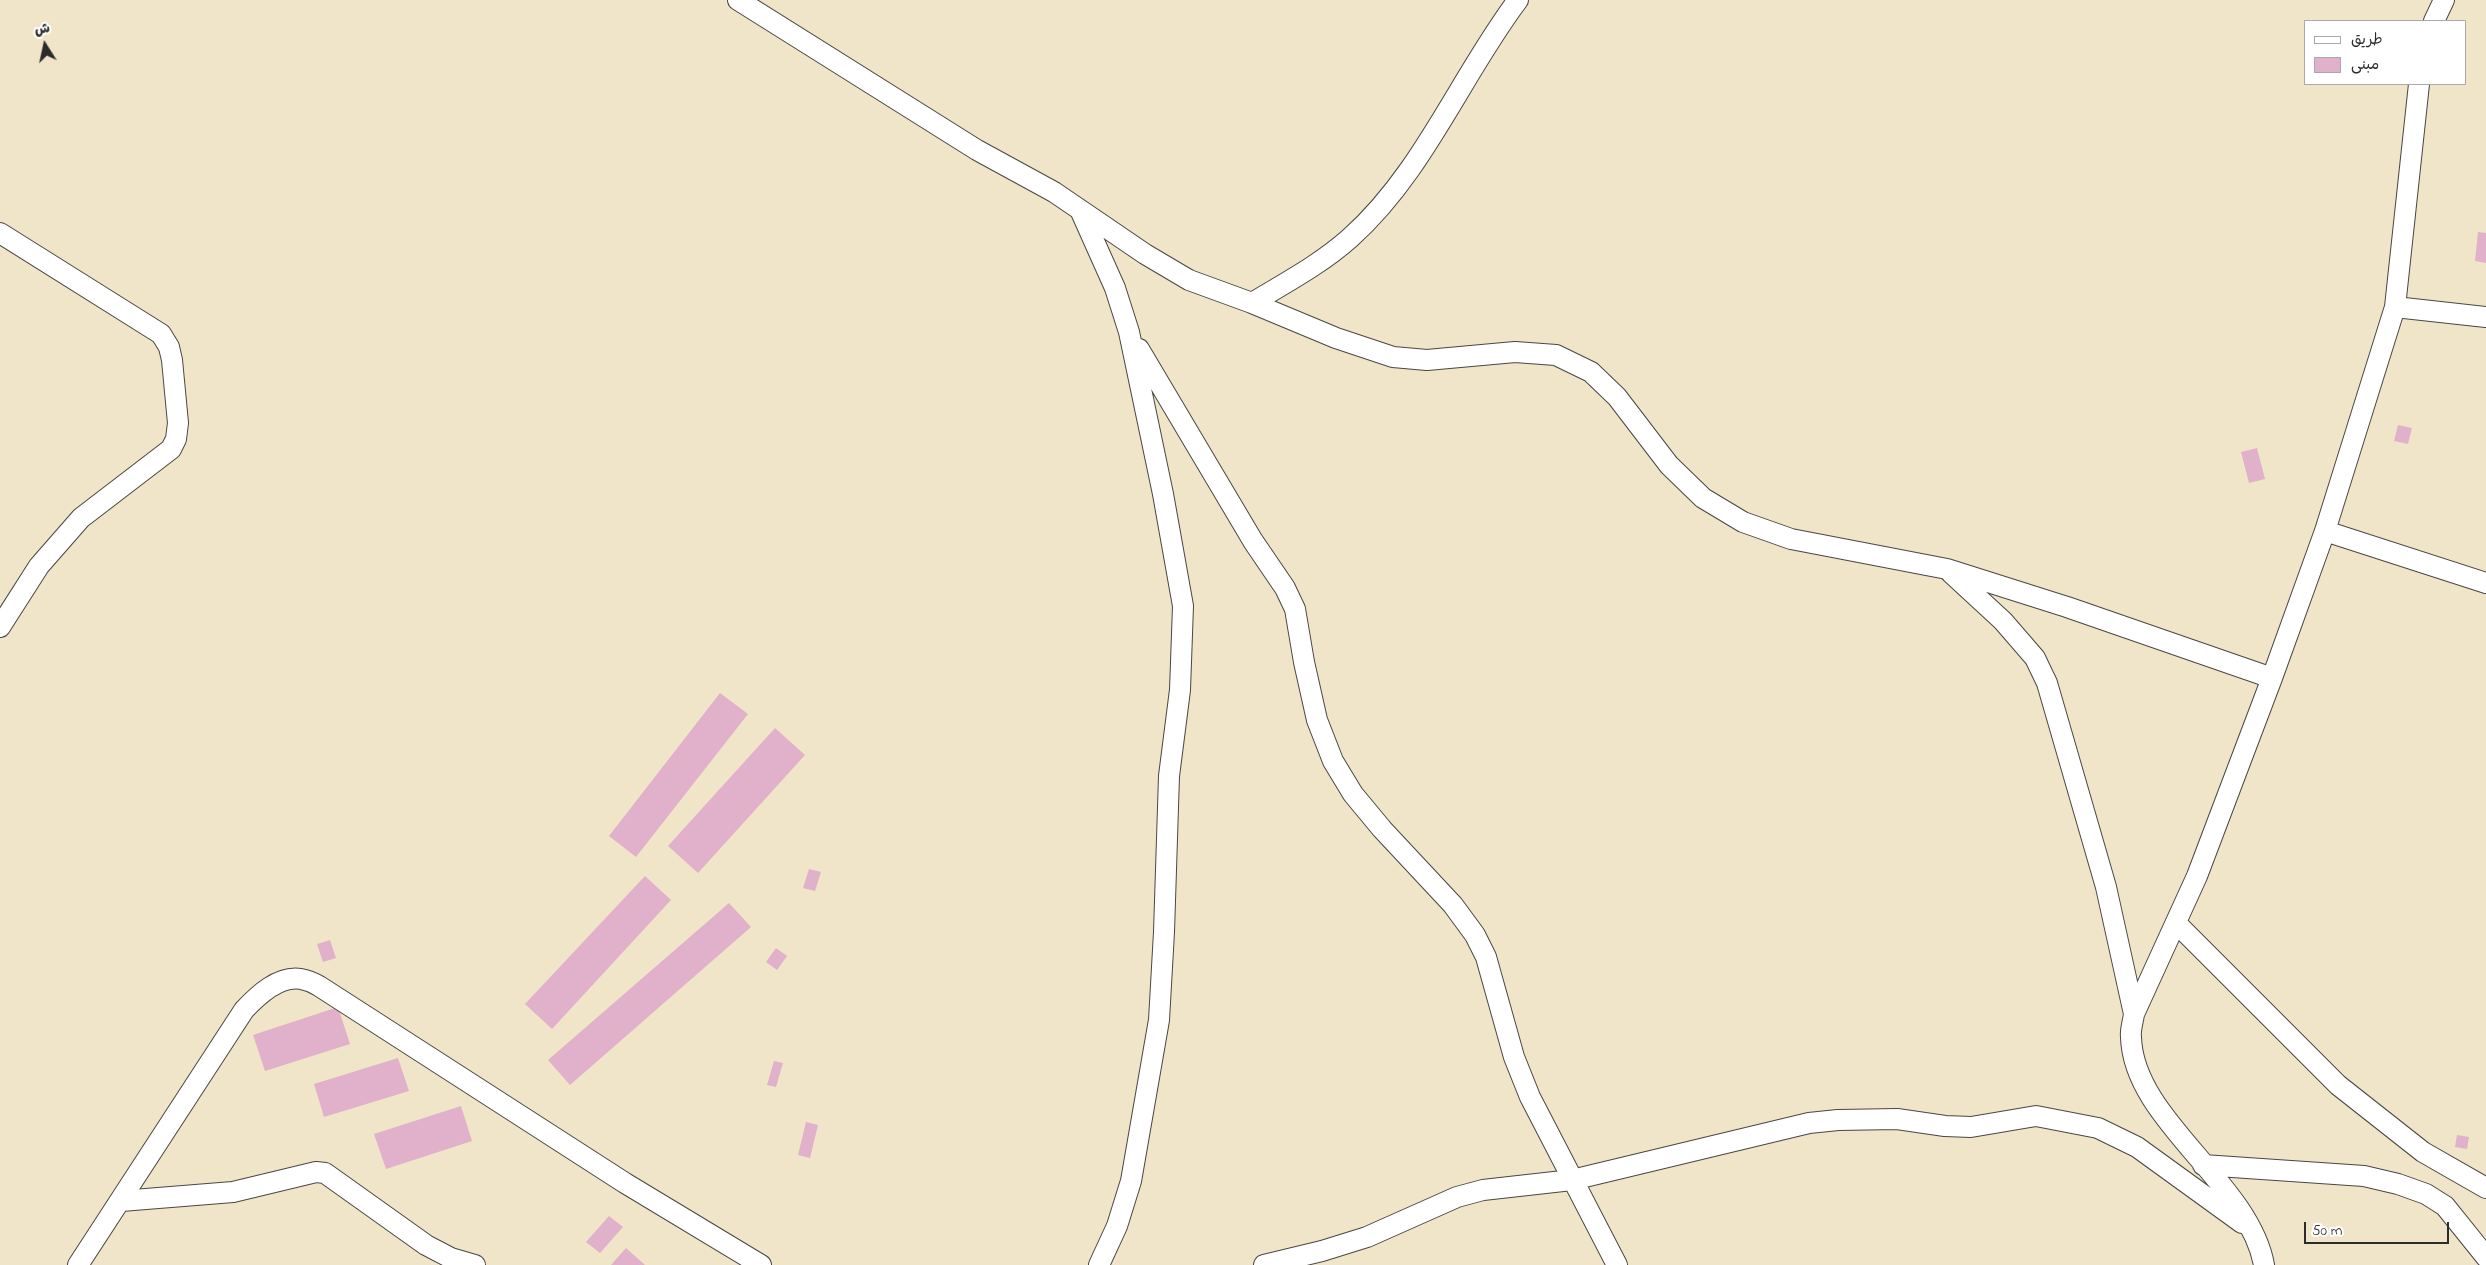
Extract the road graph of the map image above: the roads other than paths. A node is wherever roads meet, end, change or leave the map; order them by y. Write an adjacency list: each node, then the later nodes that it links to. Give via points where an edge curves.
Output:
1 (738, 0): 6 (street, via 977,150 1054,192)
2 (1518, 0): 8 (street, via 1494,31 1409,172 1381,206 1350,238 1301,274)
3 (2444, 0): 4 (street)
4 (2434, 20)
5 (2419, 85): 9 (street)
6 (1081, 212): 8 (street, via 1189,280); 11 (street, via 1115,288)
7 (0, 233): 15 (street, via 161,334 172,360 178,424 171,449 81,518 39,566)
8 (1252, 303): 13 (street, via 1336,338 1393,357 1409,359 1515,352 1556,356 1591,372 1617,397 1669,465 1703,498 1743,522 1792,539)
9 (2395, 307): 10 (street); 12 (street)
10 (2486, 317)
11 (1129, 332): 20 (street, via 1253,541 1285,588 1295,610 1317,720 1334,761 1353,794 1453,905 1475,935 1486,957 1514,1057 1530,1098); 28 (street, via 1164,494 1183,606 1182,648 1180,690 1168,776 1159,1020 1131,1181 1117,1226)
12 (2325, 531): 14 (street); 16 (street)
13 (1947, 570): 16 (street, via 2067,607); 18 (street, via 2035,658 2047,683 2106,887)
14 (2486, 583)
15 (0, 627)
16 (2272, 678): 17 (street)
17 (2177, 924): 18 (street); 21 (street, via 2338,1085 2423,1152)
18 (2134, 1014): 19 (street, via 2130,1036 2134,1062 2149,1095)
19 (2203, 1165): 23 (street, via 2233,1200); 24 (street, via 2364,1176 2398,1184 2426,1194 2445,1206)
20 (1572, 1180): 23 (street, via 1809,1124 1838,1120 1897,1120 1971,1127 2036,1116 2112,1133 2137,1147); 29 (street, via 1483,1190 1457,1197 1367,1237); 30 (street)
21 (2486, 1188)
22 (121, 1201): 25 (street); 26 (street, via 233,1192 316,1172 325,1173 426,1245 451,1258); 27 (street, via 244,1010 282,980 300,978 320,986 624,1183)
23 (2250, 1228): 31 (street)
24 (2486, 1257)
25 (78, 1265)
26 (475, 1265)
27 (761, 1265)
28 (1099, 1265)
29 (1264, 1265)
30 (1617, 1265)
31 (2264, 1265)

